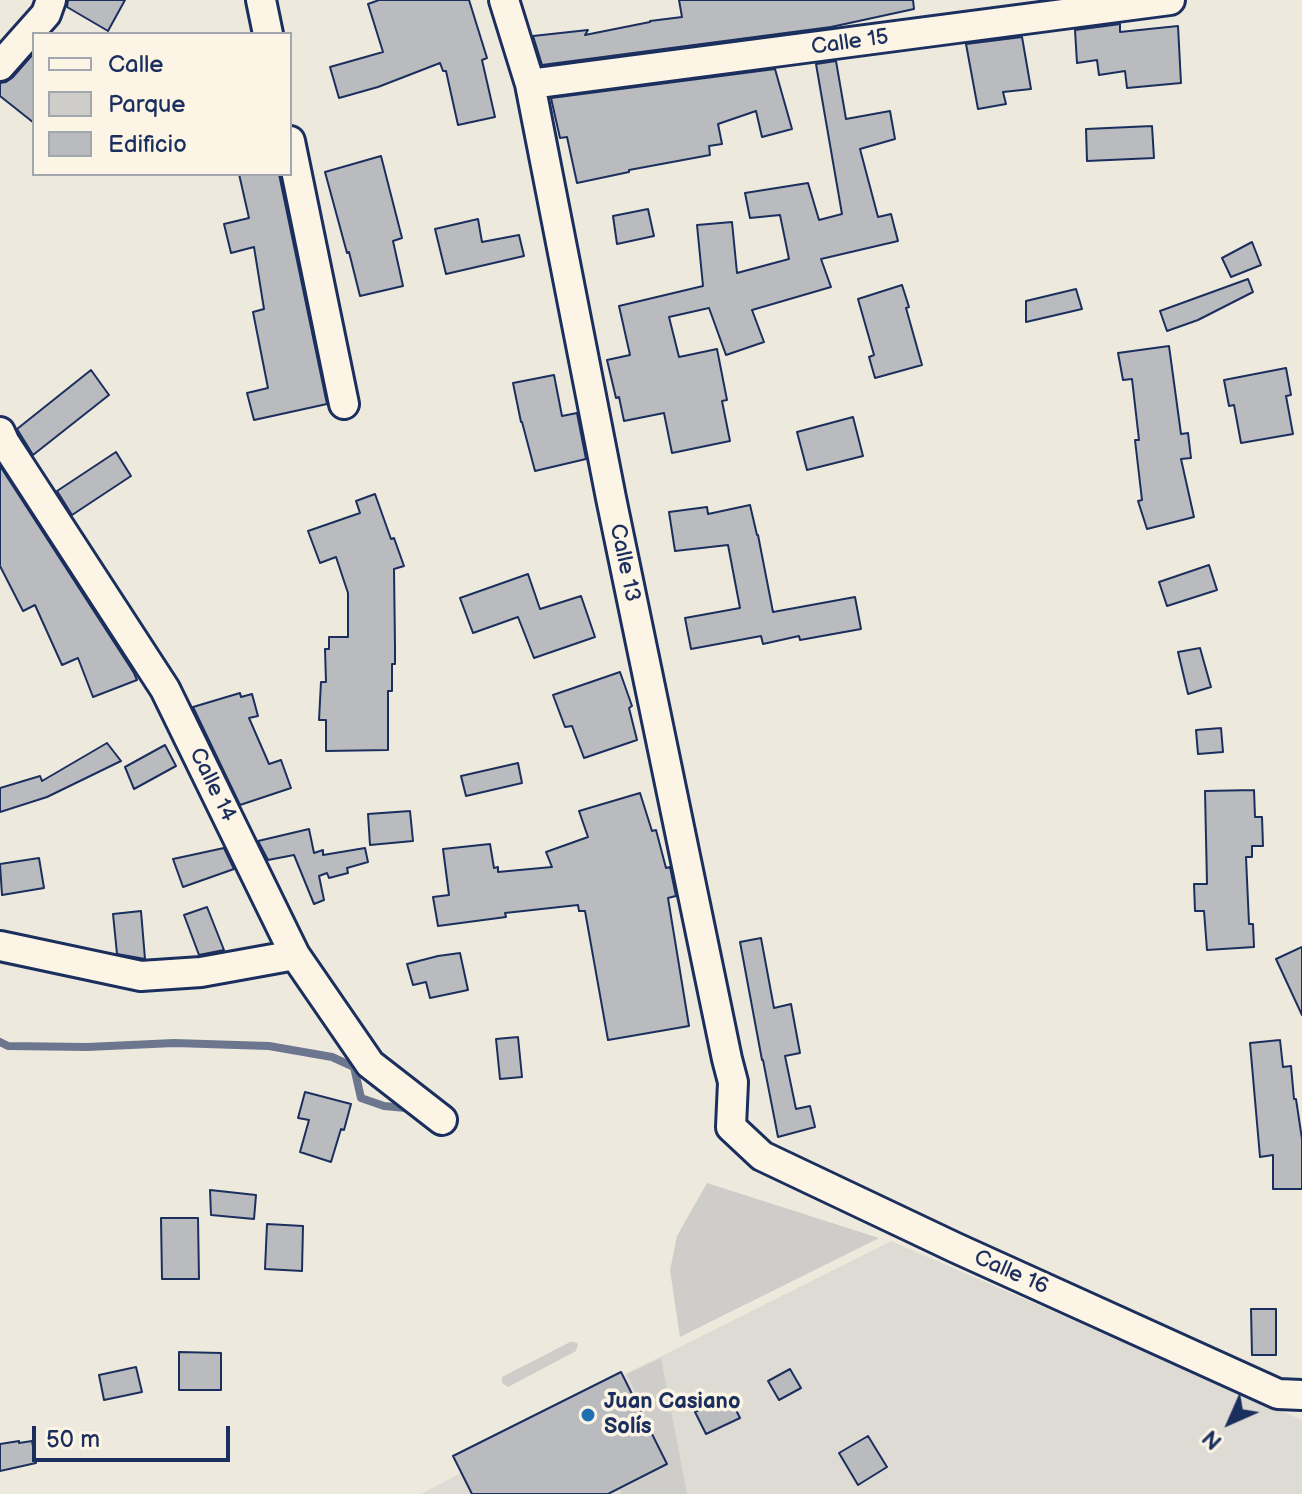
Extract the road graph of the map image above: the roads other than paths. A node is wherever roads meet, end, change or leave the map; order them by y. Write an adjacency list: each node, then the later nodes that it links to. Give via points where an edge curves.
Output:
1 (51, 0): 7 (street, via 46,14)
2 (261, 0): 6 (street)
3 (504, 0): 8 (street, Calle 13)
4 (1170, 0): 5 (street, Calle 15)
5 (1068, 7): 8 (street, Calle 15)
6 (268, 32)
7 (0, 66)
8 (530, 84): 15 (street, Calle 13, via 733,1082)
9 (292, 151): 10 (street)
10 (344, 404)
11 (0, 432): 13 (street, Calle 14, via 165,689)
12 (0, 946): 13 (street, via 141,976 201,972)
13 (295, 955): 14 (street, Calle 14, via 370,1064)
14 (442, 1120)
15 (731, 1127): 16 (street, Calle 16, via 762,1156 956,1248 1278,1394)
16 (1302, 1395)

